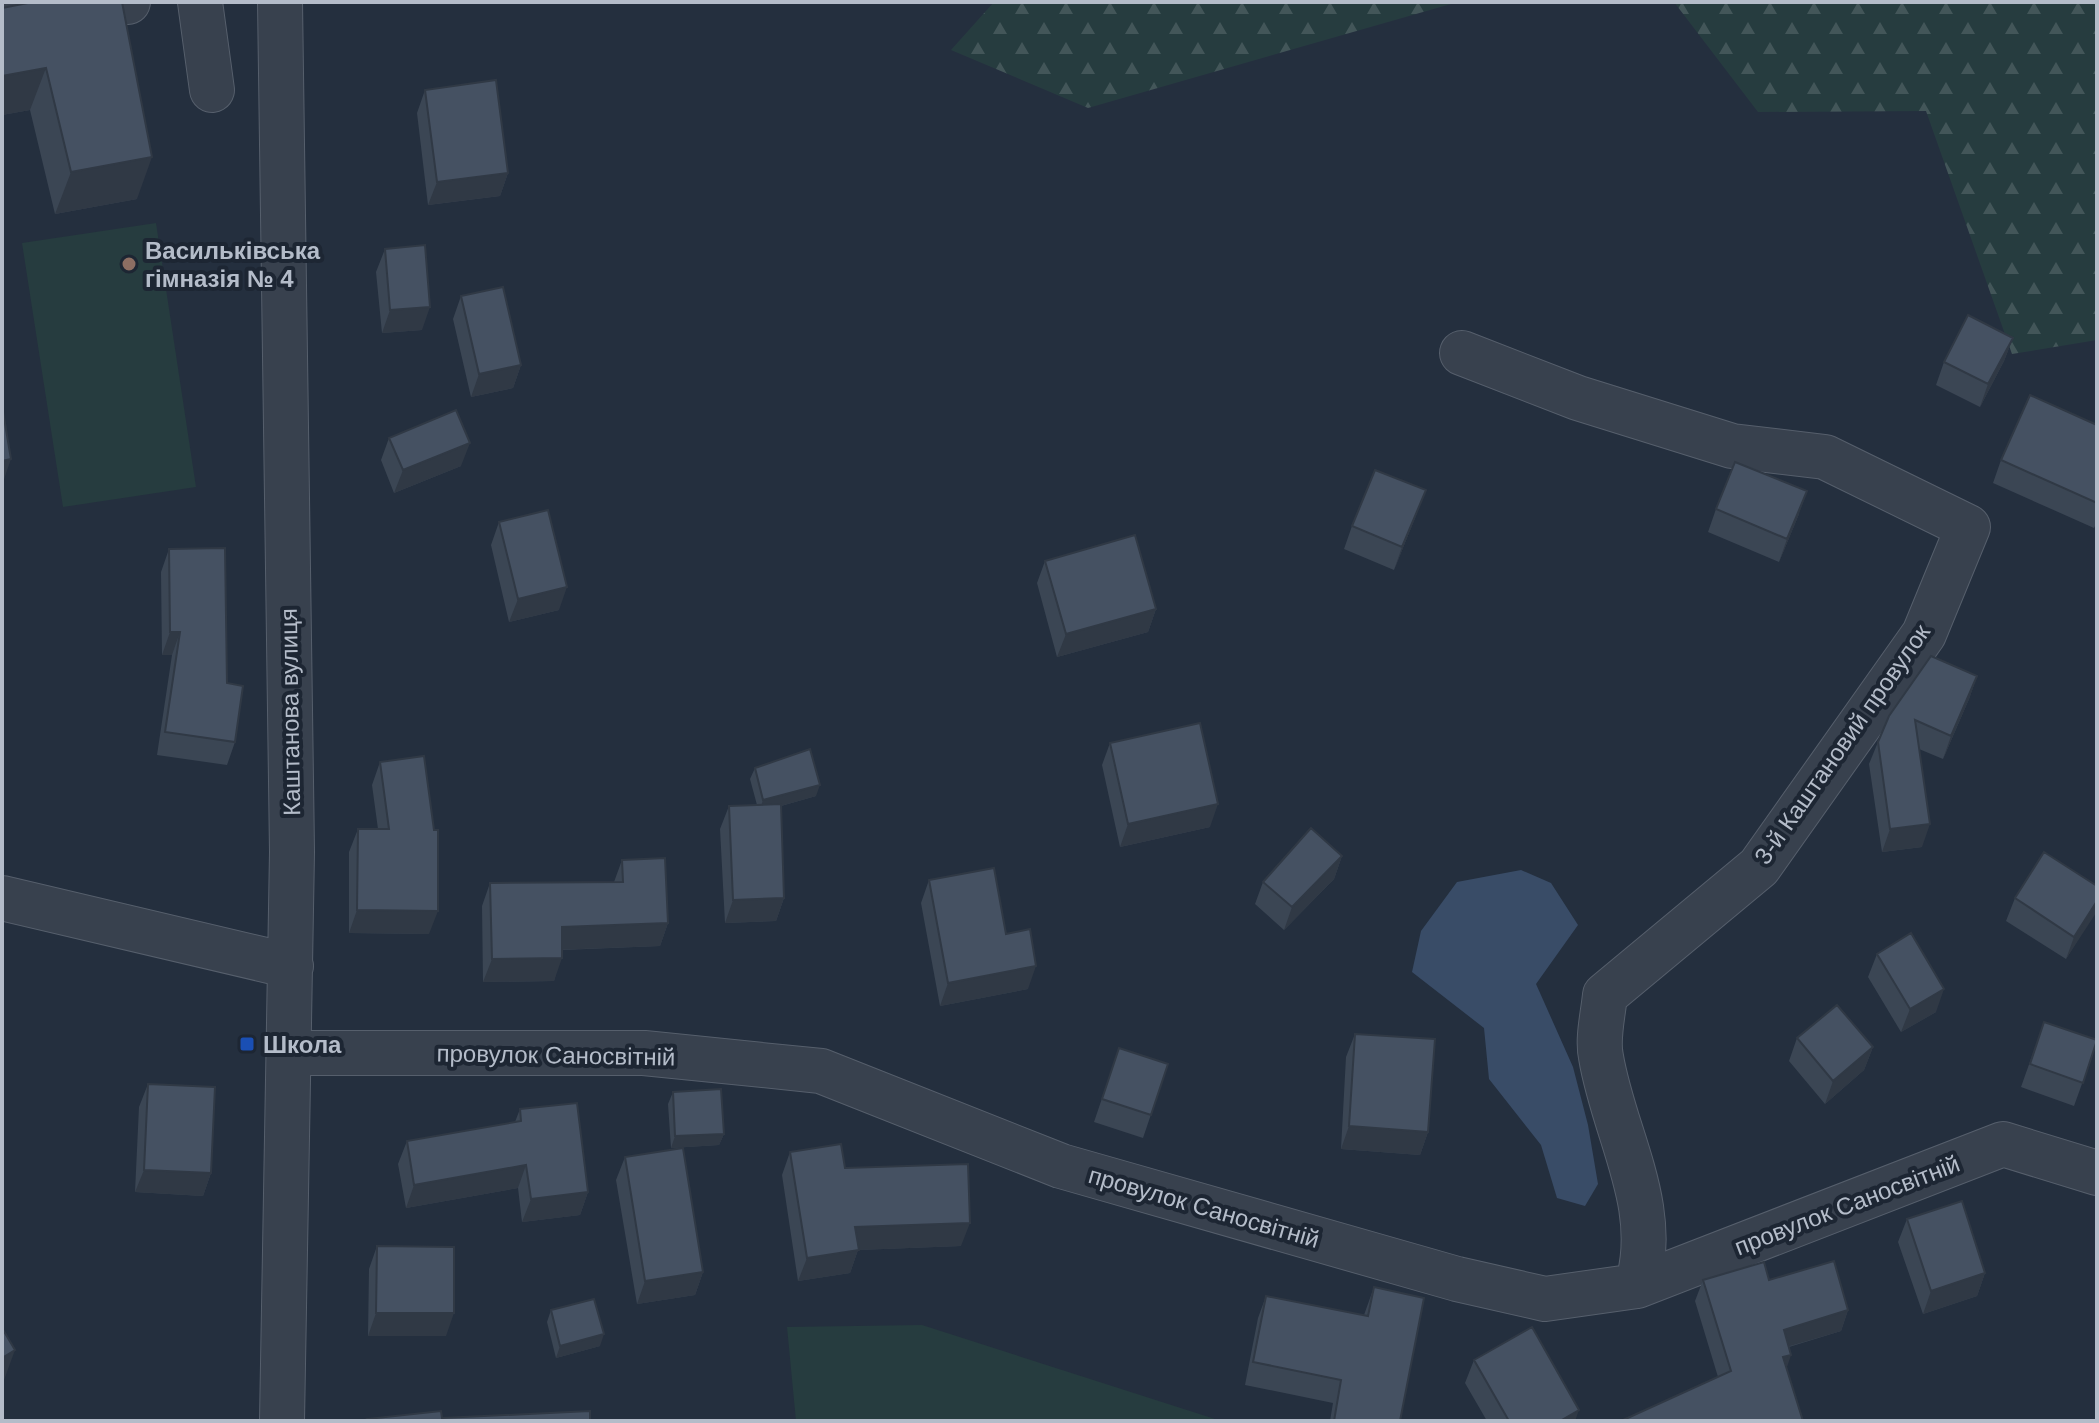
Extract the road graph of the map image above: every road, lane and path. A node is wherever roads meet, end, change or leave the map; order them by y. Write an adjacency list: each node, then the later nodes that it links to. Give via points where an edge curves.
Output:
1 (2, 2): 2 (street)
2 (128, 2)
3 (200, 2): 5 (street)
4 (280, 2): 8 (street, Каштанова вулиця)
5 (212, 90)
6 (1462, 353): 11 (street, 3-й Каштановий провулок, via 1578,398 1732,446 1825,457 1968,527 1924,634 1759,867 1605,995 1600,1055 1642,1199 1645,1258)
7 (2, 898): 8 (street)
8 (291, 966): 9 (street, Каштанова вулиця)
9 (291, 1053): 11 (street, провулок Саносвітній, via 644,1053 821,1071 1061,1166 1457,1279 1545,1299); 12 (street, Каштанова вулиця)
10 (2097, 1173): 11 (street, провулок Саносвітній, via 2003,1144)
11 (1637, 1286)
12 (282, 1421)

